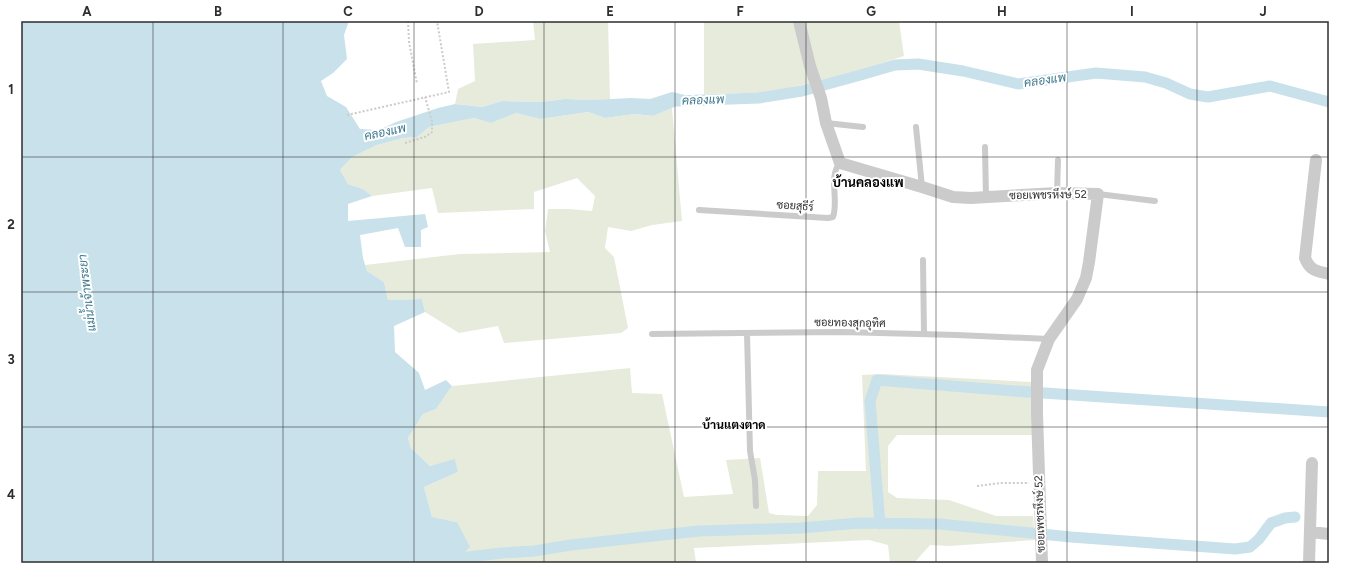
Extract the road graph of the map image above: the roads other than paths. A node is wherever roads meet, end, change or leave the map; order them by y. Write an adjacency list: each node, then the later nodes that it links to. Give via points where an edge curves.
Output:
1 (799, 21): 2 (street)
2 (826, 123): 3 (lane); 8 (street)
3 (863, 127)
4 (916, 127): 9 (lane)
5 (985, 147): 12 (lane)
6 (1058, 160): 10 (lane)
7 (1316, 160): 16 (street, via 1305,258 1314,270)
8 (840, 163): 9 (street, ซอยเพชรหึงษ์ 52); 14 (lane, ซอยสุธีร์, via 835,169 833,217)
9 (922, 187): 12 (street, ซอยเพชรหึงษ์ 52, via 953,197)
10 (1057, 193): 11 (street, ซอยเพชรหึงษ์ 52); 12 (street, ซอยเพชรหึงษ์ 52)
11 (1098, 194): 13 (lane); 20 (street, ซอยเพชรหึงษ์ 52, via 1086,278 1077,299)
12 (986, 197)
13 (1155, 201)
14 (699, 210)
15 (923, 260): 19 (lane)
16 (1329, 274)
17 (747, 333): 18 (lane, ซอยทองสุกอุทิศ); 19 (lane, ซอยทองสุกอุทิศ); 22 (lane, via 750,451)
18 (652, 334)
19 (924, 334): 20 (lane, ซอยทองสุกอุทิศ)
20 (1049, 339): 25 (street, ซอยเพชรหึงษ์ 52, via 1037,371)
21 (1312, 463): 23 (street)
22 (756, 506)
23 (1310, 532): 24 (street); 26 (street)
24 (1329, 534)
25 (1042, 563)
26 (1309, 563)

